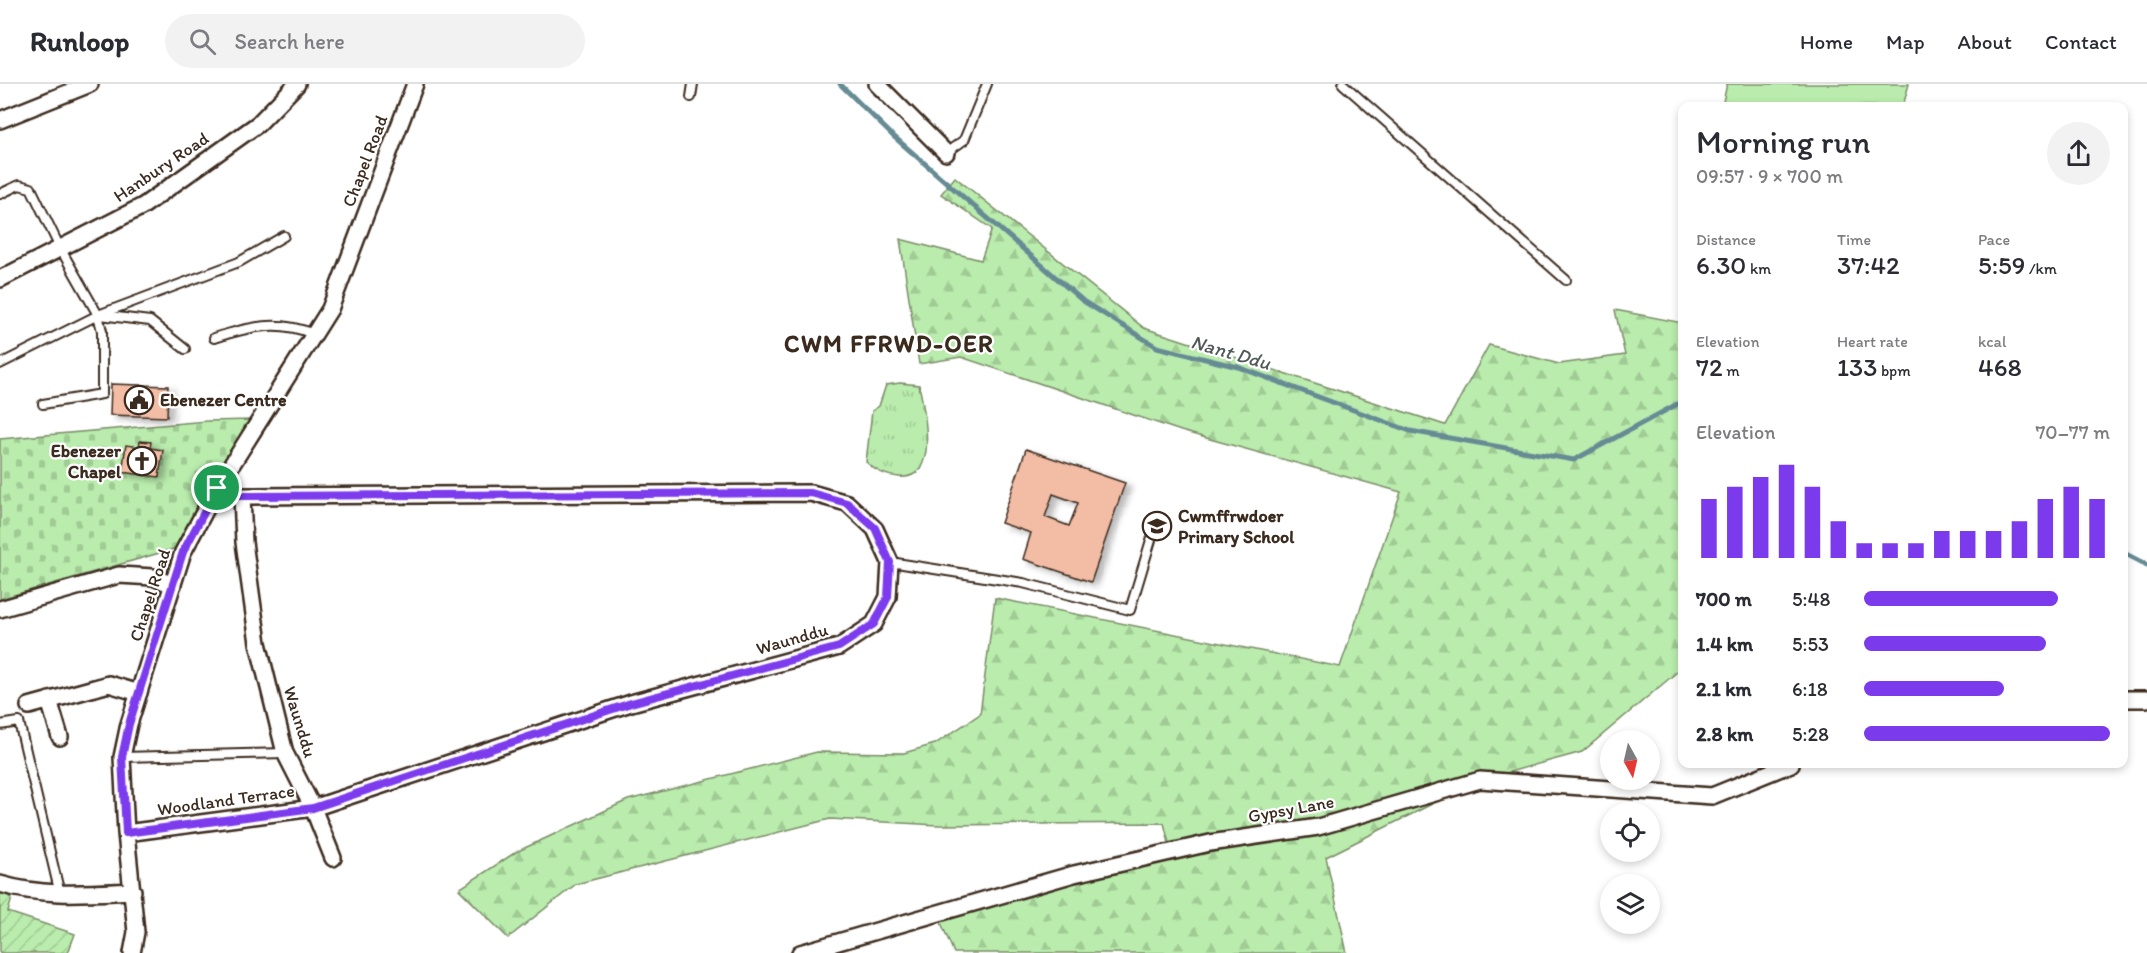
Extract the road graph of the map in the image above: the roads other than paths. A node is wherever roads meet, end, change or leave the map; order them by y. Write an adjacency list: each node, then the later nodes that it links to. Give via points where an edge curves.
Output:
1 (90, 84): 9 (street)
2 (297, 84): 13 (street, Hanbury Road, via 258,124 143,206)
3 (415, 84): 17 (street, Chapel Road, via 330,309)
4 (693, 84): 8 (lane)
5 (877, 84): 10 (street)
6 (987, 84): 10 (lane, via 964,140)
7 (1343, 84): 15 (lane)
8 (691, 97)
9 (0, 120)
10 (946, 153)
11 (0, 194): 13 (lane, via 19,185 31,188)
12 (284, 236): 16 (lane, via 239,262)
13 (60, 248): 14 (street, Hanbury Road); 16 (lane)
14 (0, 279)
15 (1566, 280)
16 (98, 315): 19 (lane, via 150,321); 20 (lane); 21 (lane, via 102,331 102,394)
17 (313, 334): 18 (lane, via 286,324 269,324); 22 (street, Chapel Road)
18 (214, 338)
19 (185, 349)
20 (0, 364)
21 (43, 404)
22 (217, 488): 23 (street, Waunddu); 26 (street, Chapel Road, via 183,552)
23 (242, 496): 25 (street, Waunddu, via 811,493 847,503 875,528); 35 (street, Waunddu, via 258,643)
24 (1151, 540): 25 (lane, via 1130,610 1023,583)
25 (890, 562): 38 (street, Waunddu, via 888,597 874,624 839,647 631,703)
26 (174, 585): 27 (street, via 153,577 119,575); 28 (street, Chapel Road)
27 (0, 609)
28 (139, 693): 31 (street, via 109,684); 36 (street, Chapel Road)
29 (2128, 699): 30 (street)
30 (2147, 699)
31 (49, 700): 32 (street); 34 (street)
32 (29, 706)
33 (0, 725): 43 (lane, via 19,722)
34 (60, 737)
35 (285, 753): 36 (lane); 38 (street, Waunddu)
36 (122, 757): 39 (street, Chapel Road)
37 (1781, 768): 45 (street, Gypsy Lane, via 1712,796 1480,780 1318,827 1209,843 1074,874)
38 (313, 808): 39 (street, Woodland Terrace); 40 (street, Woodland Terrace)
39 (126, 833): 42 (street, Chapel Road)
40 (333, 858)
41 (0, 884): 43 (street, via 21,891)
42 (133, 891): 43 (street); 44 (street, Chapel Road, via 136,932)
43 (60, 894)
44 (132, 953)
45 (800, 953)

